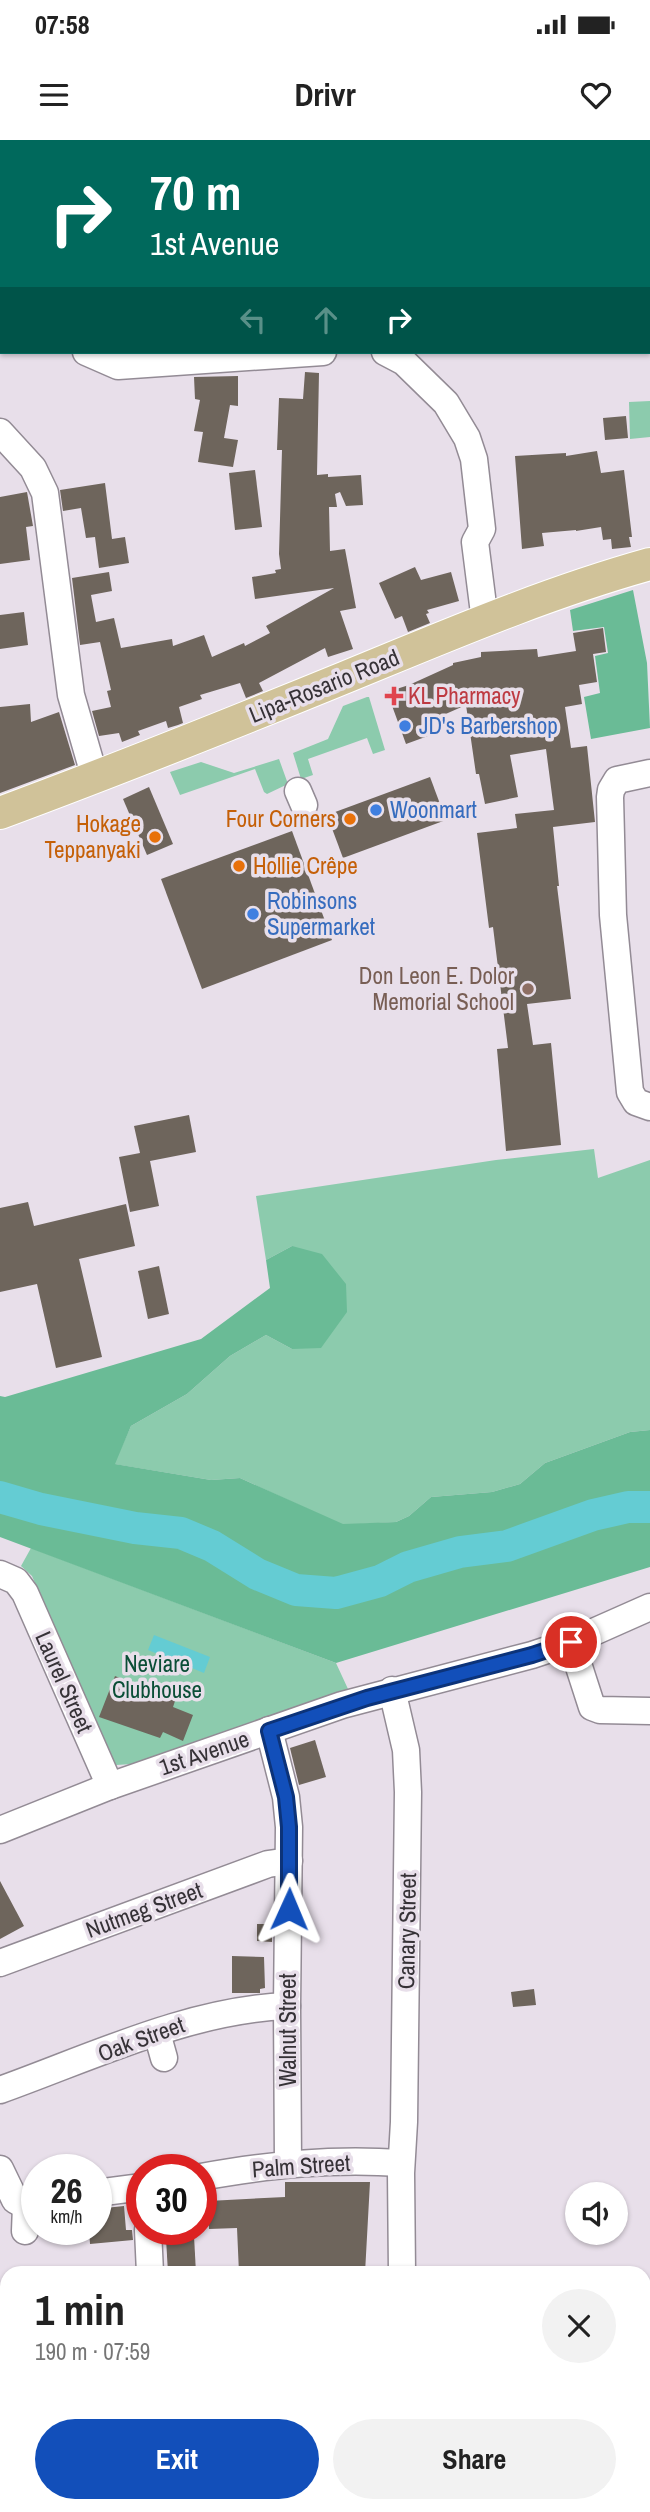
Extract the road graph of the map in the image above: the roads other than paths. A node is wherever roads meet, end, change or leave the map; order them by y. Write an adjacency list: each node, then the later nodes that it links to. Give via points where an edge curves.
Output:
1 (91, 354): 2 (street, via 118,366)
2 (294, 354)
3 (389, 354): 6 (street, via 404,362 446,402 474,459 482,529 492,539)
4 (0, 432): 8 (street, via 33,468 45,493 71,695)
5 (650, 564): 6 (main road, Lipa-Rosario Road)
6 (493, 619): 8 (main road, Lipa-Rosario Road)
7 (650, 773): 10 (street, via 617,780 610,797 615,933 630,1091 636,1102)
8 (95, 778): 9 (main road, Lipa-Rosario Road)
9 (0, 813)
10 (650, 1107)
11 (8, 1577): 17 (street, Laurel Street, via 25,1594)
12 (650, 1607): 13 (street, 1st Avenue)
13 (571, 1642): 14 (street, 1st Avenue); 15 (street, via 592,1707)
14 (392, 1690): 16 (street, 1st Avenue); 24 (street, Canary Street, via 406,1750 408,1791)
15 (650, 1711)
16 (269, 1731): 17 (street, 1st Avenue); 19 (street, Walnut Street, via 286,1797)
17 (110, 1786): 18 (street, 1st Avenue)
18 (0, 1830)
19 (289, 1861): 20 (street, Nutmeg Street, via 268,1864); 21 (street, Walnut Street)
20 (0, 1964)
21 (287, 2006): 22 (street, Oak Street, via 205,2016 160,2046); 23 (street, Walnut Street)
22 (0, 2090)
23 (288, 2163): 24 (street, Palm Street); 26 (street, Palm Street)
24 (401, 2168): 30 (street, Canary Street)
25 (0, 2169): 27 (street)
26 (217, 2174)
27 (21, 2206)
28 (149, 2245): 29 (street)
29 (150, 2266)
30 (402, 2266)

